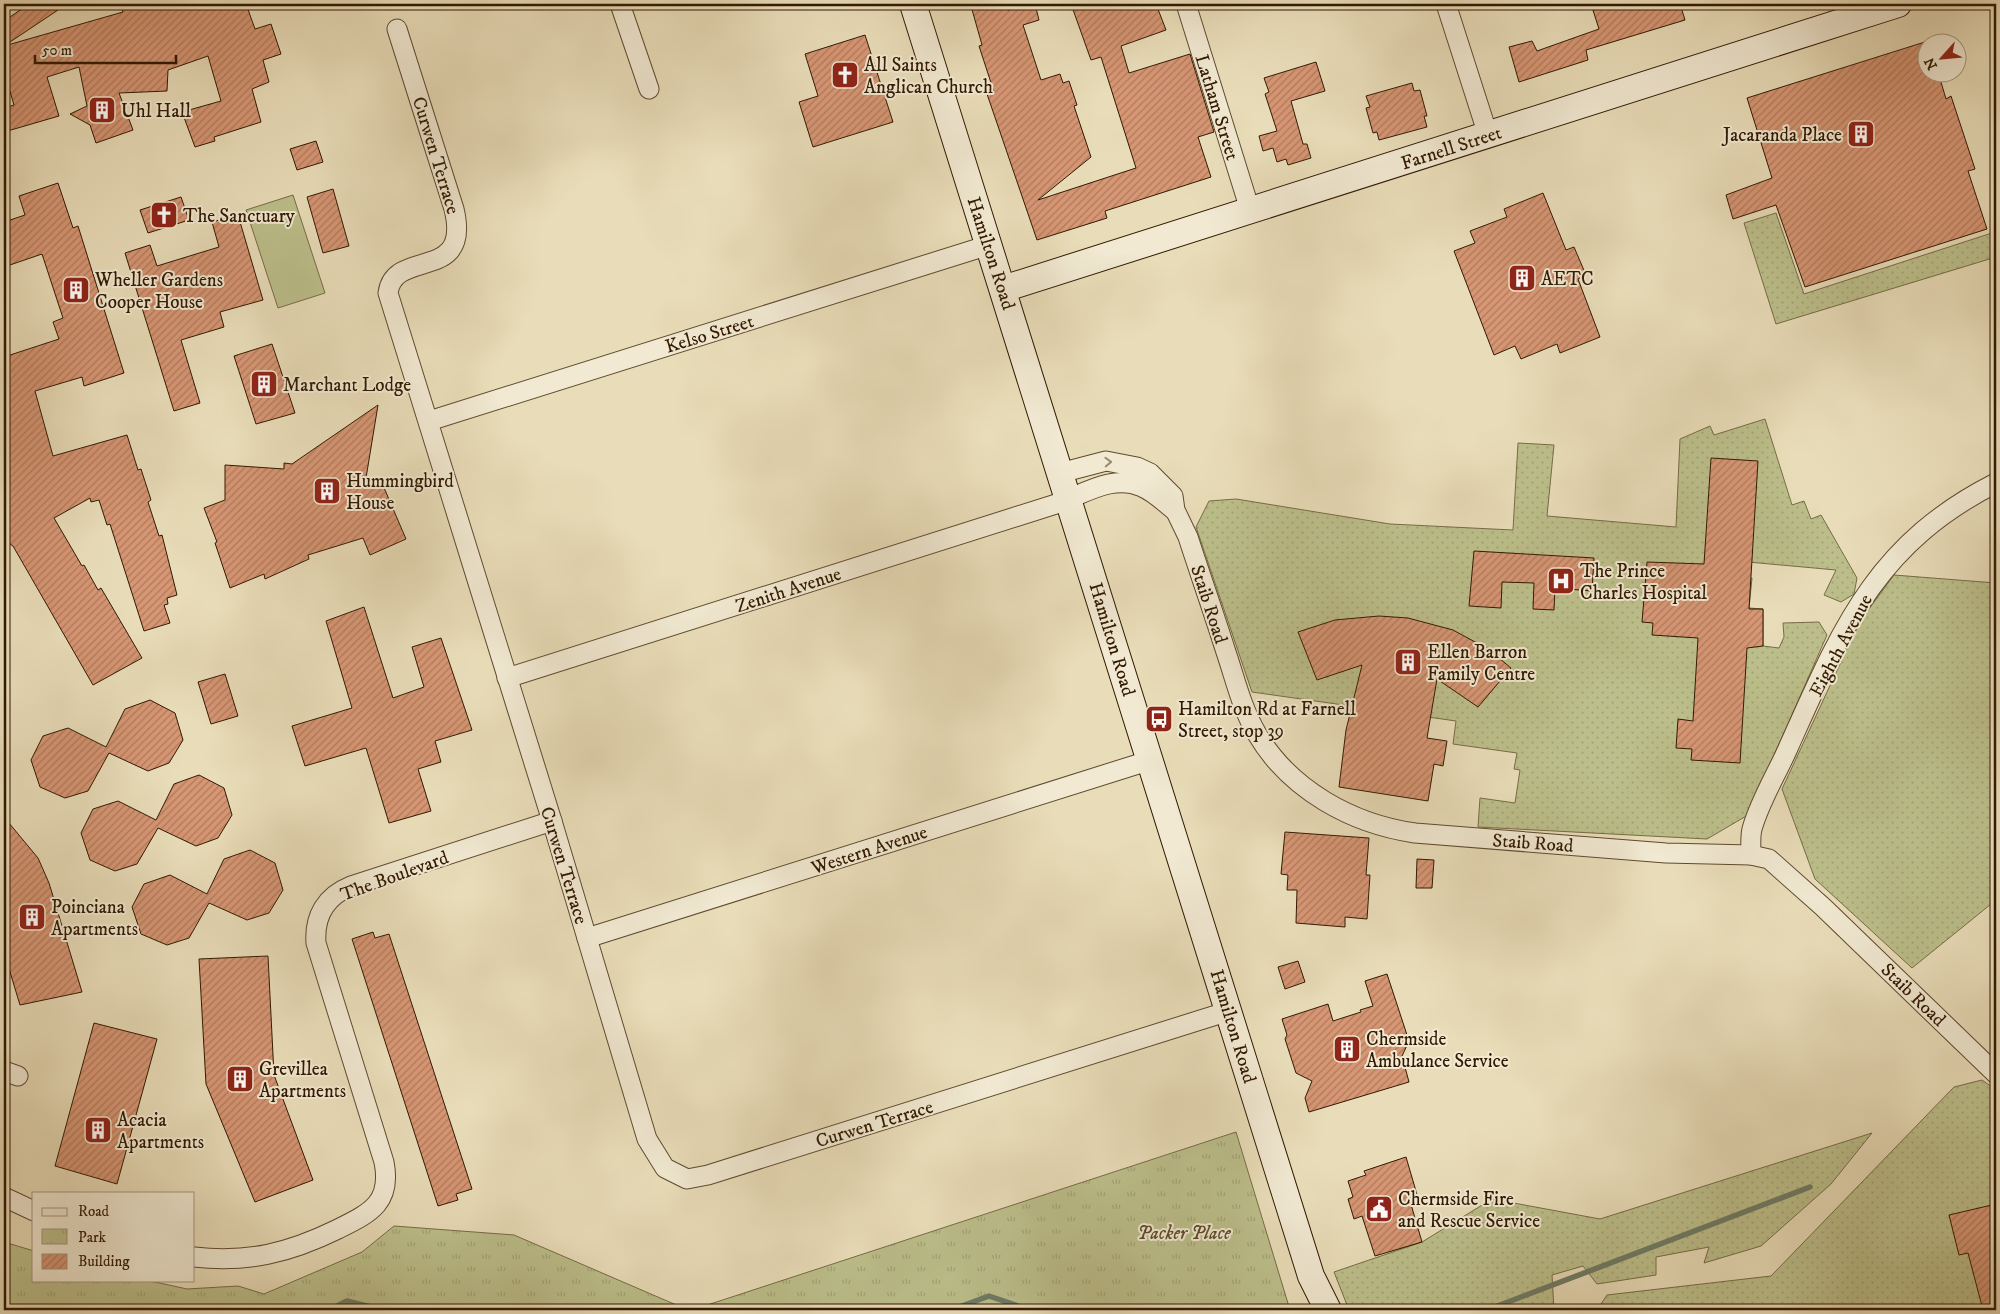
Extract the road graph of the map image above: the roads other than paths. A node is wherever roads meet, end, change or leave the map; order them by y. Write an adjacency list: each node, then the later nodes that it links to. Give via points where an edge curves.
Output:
1 (620, 4): 8 (street)
2 (913, 4): 11 (main road, Hamilton Road)
3 (1186, 4): 10 (street, Latham Street)
4 (1446, 4): 9 (street)
5 (1898, 4): 6 (main road, Farnell Street)
6 (1852, 11): 9 (main road, Farnell Street)
7 (397, 29): 13 (street, Curwen Terrace, via 454,209 458,232 450,250 443,256 398,274 389,284 390,302)
8 (649, 89)
9 (1488, 135): 10 (main road, Farnell Street)
10 (1250, 210): 12 (main road, Farnell Street)
11 (989, 245): 12 (main road, Hamilton Road); 13 (street, Kelso Street)
12 (1003, 289): 14 (main road, Hamilton Road)
13 (429, 421): 18 (street, Curwen Terrace)
14 (1060, 473): 16 (main road, Hamilton Road); 17 (street, Staib Road, one-way to 17, via 1106,461 1137,467 1164,485 1172,496)
15 (1996, 483): 21 (street, Eighth Avenue, via 1928,526 1882,571 1861,600 1830,656 1773,780 1752,830)
16 (1069, 500): 17 (street, Staib Road, via 1107,484 1130,483 1143,487); 18 (street, Zenith Avenue); 19 (main road, Hamilton Road)
17 (1175, 510): 21 (street, Staib Road, via 1188,537 1240,698 1257,734 1295,780 1329,805 1385,828 1416,833 1666,853)
18 (507, 678): 20 (street, Curwen Terrace)
19 (1151, 760): 22 (street, Western Avenue); 23 (main road, Hamilton Road)
20 (552, 822): 22 (street, Curwen Terrace); 27 (street, The Boulevard, via 351,886 326,902 316,925 316,943 384,1162 386,1180 383,1194 366,1215 284,1252 228,1260)
21 (1751, 855): 24 (street, Staib Road, via 1769,859 1816,901)
22 (587, 938): 23 (street, Curwen Terrace, via 647,1139 665,1168 687,1179)
23 (1229, 1011): 28 (main road, Hamilton Road)
24 (1996, 1074)
25 (4, 1197): 26 (street)
26 (32, 1210)
27 (195, 1257)
28 (1311, 1276): 29 (main road, Hamilton Road); 30 (main road, Hamilton Road)
29 (1315, 1310)
30 (1328, 1310)

